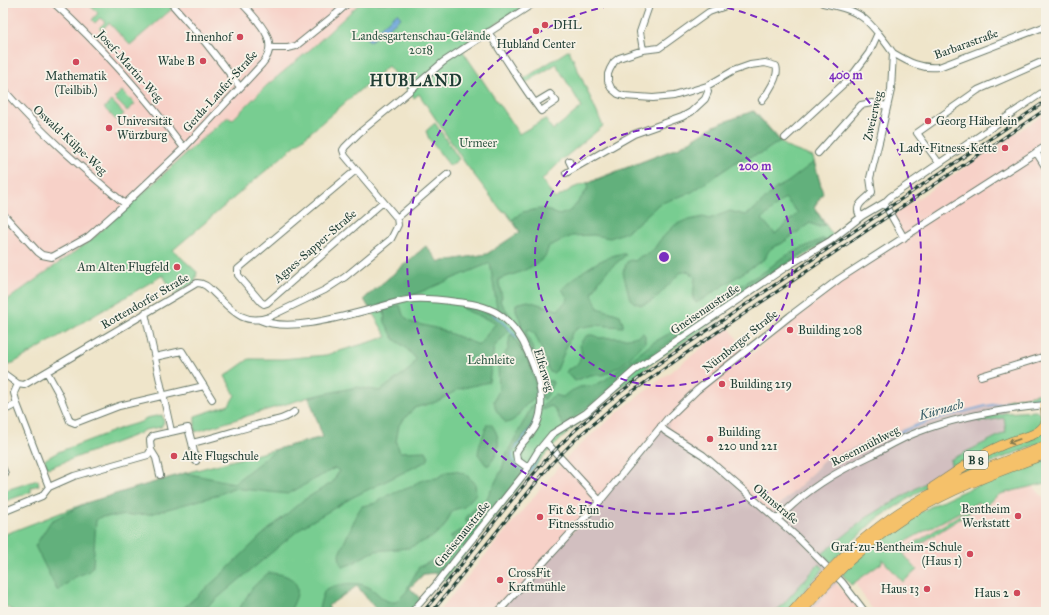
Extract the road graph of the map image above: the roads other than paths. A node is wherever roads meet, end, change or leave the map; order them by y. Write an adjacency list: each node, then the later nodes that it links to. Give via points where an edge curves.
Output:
1 (54, 3): 27 (street, Josef-Martin-Weg, via 125,74)
2 (171, 3): 19 (street, via 206,42)
3 (242, 3): 12 (street, via 266,34)
4 (348, 3): 12 (street, Gerda-Laufer-Straße, via 296,46)
5 (534, 3): 10 (street)
6 (650, 3): 13 (street, via 640,32)
7 (734, 3): 13 (street, via 708,12 658,48)
8 (823, 3): 11 (street, via 841,7 861,16)
9 (1046, 26): 14 (street, Barbarastraße, via 939,67 914,64)
10 (488, 32): 23 (street); 34 (street, via 443,62 345,147 344,156)
11 (878, 33): 14 (street); 25 (street, via 869,53 851,77)
12 (270, 48): 19 (street, Gerda-Laufer-Straße, via 265,60)
13 (642, 50): 18 (street, via 619,58 610,68 608,82 618,94 653,98 674,96)
14 (893, 53): 24 (street, Zweierweg, via 891,90)
15 (1046, 60): 31 (street, via 978,90 917,133)
16 (783, 64): 17 (street)
17 (776, 66): 18 (street, via 765,63 750,65 733,70); 22 (street, via 778,71 774,81)
18 (707, 86): 33 (street, via 705,98 691,112 634,134)
19 (240, 87): 27 (street, Gerda-Laufer-Straße)
20 (3, 89): 39 (street, Oswald-Külpe-Weg, via 43,132)
21 (1046, 90): 31 (street, Gneisenaustraße)
22 (762, 100)
23 (535, 103)
24 (887, 106): 28 (street, via 872,103 861,105); 41 (street, Zweierweg, via 870,178 872,192 859,205 857,211)
25 (785, 138)
26 (1046, 146): 29 (street, Nürnberger Straße)
27 (184, 148): 39 (street, Gerda-Laufer-Straße)
28 (818, 152)
29 (1036, 152): 32 (street); 43 (street, Nürnberger Straße)
30 (569, 161): 33 (street)
31 (939, 163): 38 (street, Gneisenaustraße)
32 (1046, 168)
33 (573, 169): 35 (street)
34 (356, 170): 37 (street); 37 (street, Agnes-Sapper-Straße, via 238,269 238,275 261,302 266,303)
35 (566, 173)
36 (448, 174): 42 (street)
37 (383, 202): 42 (street)
38 (884, 203): 41 (street, Gneisenaustraße); 43 (street)
39 (125, 204): 40 (street, Gerda-Laufer-Straße, via 87,237 52,257 42,255 35,249)
40 (3, 214)
41 (862, 216): 63 (street, Gneisenaustraße, via 830,241 786,267 635,370 586,413 552,434)
42 (396, 218): 45 (street, via 398,225 391,239 345,277 325,290)
43 (904, 238): 61 (street, Nürnberger Straße, via 839,279 784,320 696,390)
44 (146, 313): 45 (street, Rottendorfer Straße, via 197,282 206,285 232,310 253,320); 46 (street); 48 (street, Rottendorfer Straße)
45 (260, 320): 69 (street, Elferweg, via 277,325 305,323 414,299 452,301 489,308 499,314 521,339 532,361 539,385 539,417 532,433 516,453 517,460)
46 (155, 356): 52 (street, via 182,351); 53 (street)
47 (1046, 356): 50 (street)
48 (47, 372): 51 (street, Rottendorfer Straße, via 24,385); 53 (street, via 72,423 119,406)
49 (3, 373): 51 (street)
50 (981, 376)
51 (18, 384): 55 (street, via 14,393)
52 (204, 386): 53 (street); 54 (street)
53 (164, 396): 62 (street)
54 (212, 399)
55 (17, 404): 57 (street); 71 (street)
56 (1046, 405): 59 (highway); 75 (street, Rosenmühlweg, via 978,414 916,432 831,475)
57 (3, 411)
58 (294, 412): 64 (street, via 289,416)
59 (1046, 418)
60 (1046, 422): 73 (highway, B 8, one-way to 73, via 1040,431 987,453 924,492)
61 (661, 426): 72 (street, Nürnberger Straße); 75 (street, Ohmstraße, via 704,456)
62 (172, 431): 64 (street, via 188,428); 66 (street, via 151,438)
63 (546, 442): 69 (street); 72 (street)
64 (192, 443): 68 (street)
65 (1046, 446): 73 (highway, B 8, via 964,477)
66 (151, 450): 70 (street); 71 (street, via 148,455 74,476)
67 (1046, 454): 76 (highway, B 8, via 970,483 936,500 891,527)
68 (196, 461)
69 (528, 468): 78 (street, Gneisenaustraße)
70 (160, 475)
71 (49, 487): 74 (street, via 42,496)
72 (600, 500): 79 (street, Nürnberger Straße)
73 (909, 506): 76 (highway, B 8, via 875,529)
74 (3, 512)
75 (777, 520): 82 (street, Ohmstraße, via 821,560)
76 (846, 559): 77 (highway, B 8, bridge)
77 (817, 589): 80 (highway, B 8); 81 (highway, B 8)
78 (412, 612)
79 (498, 612)
80 (792, 612)
81 (801, 612)
82 (865, 612)

